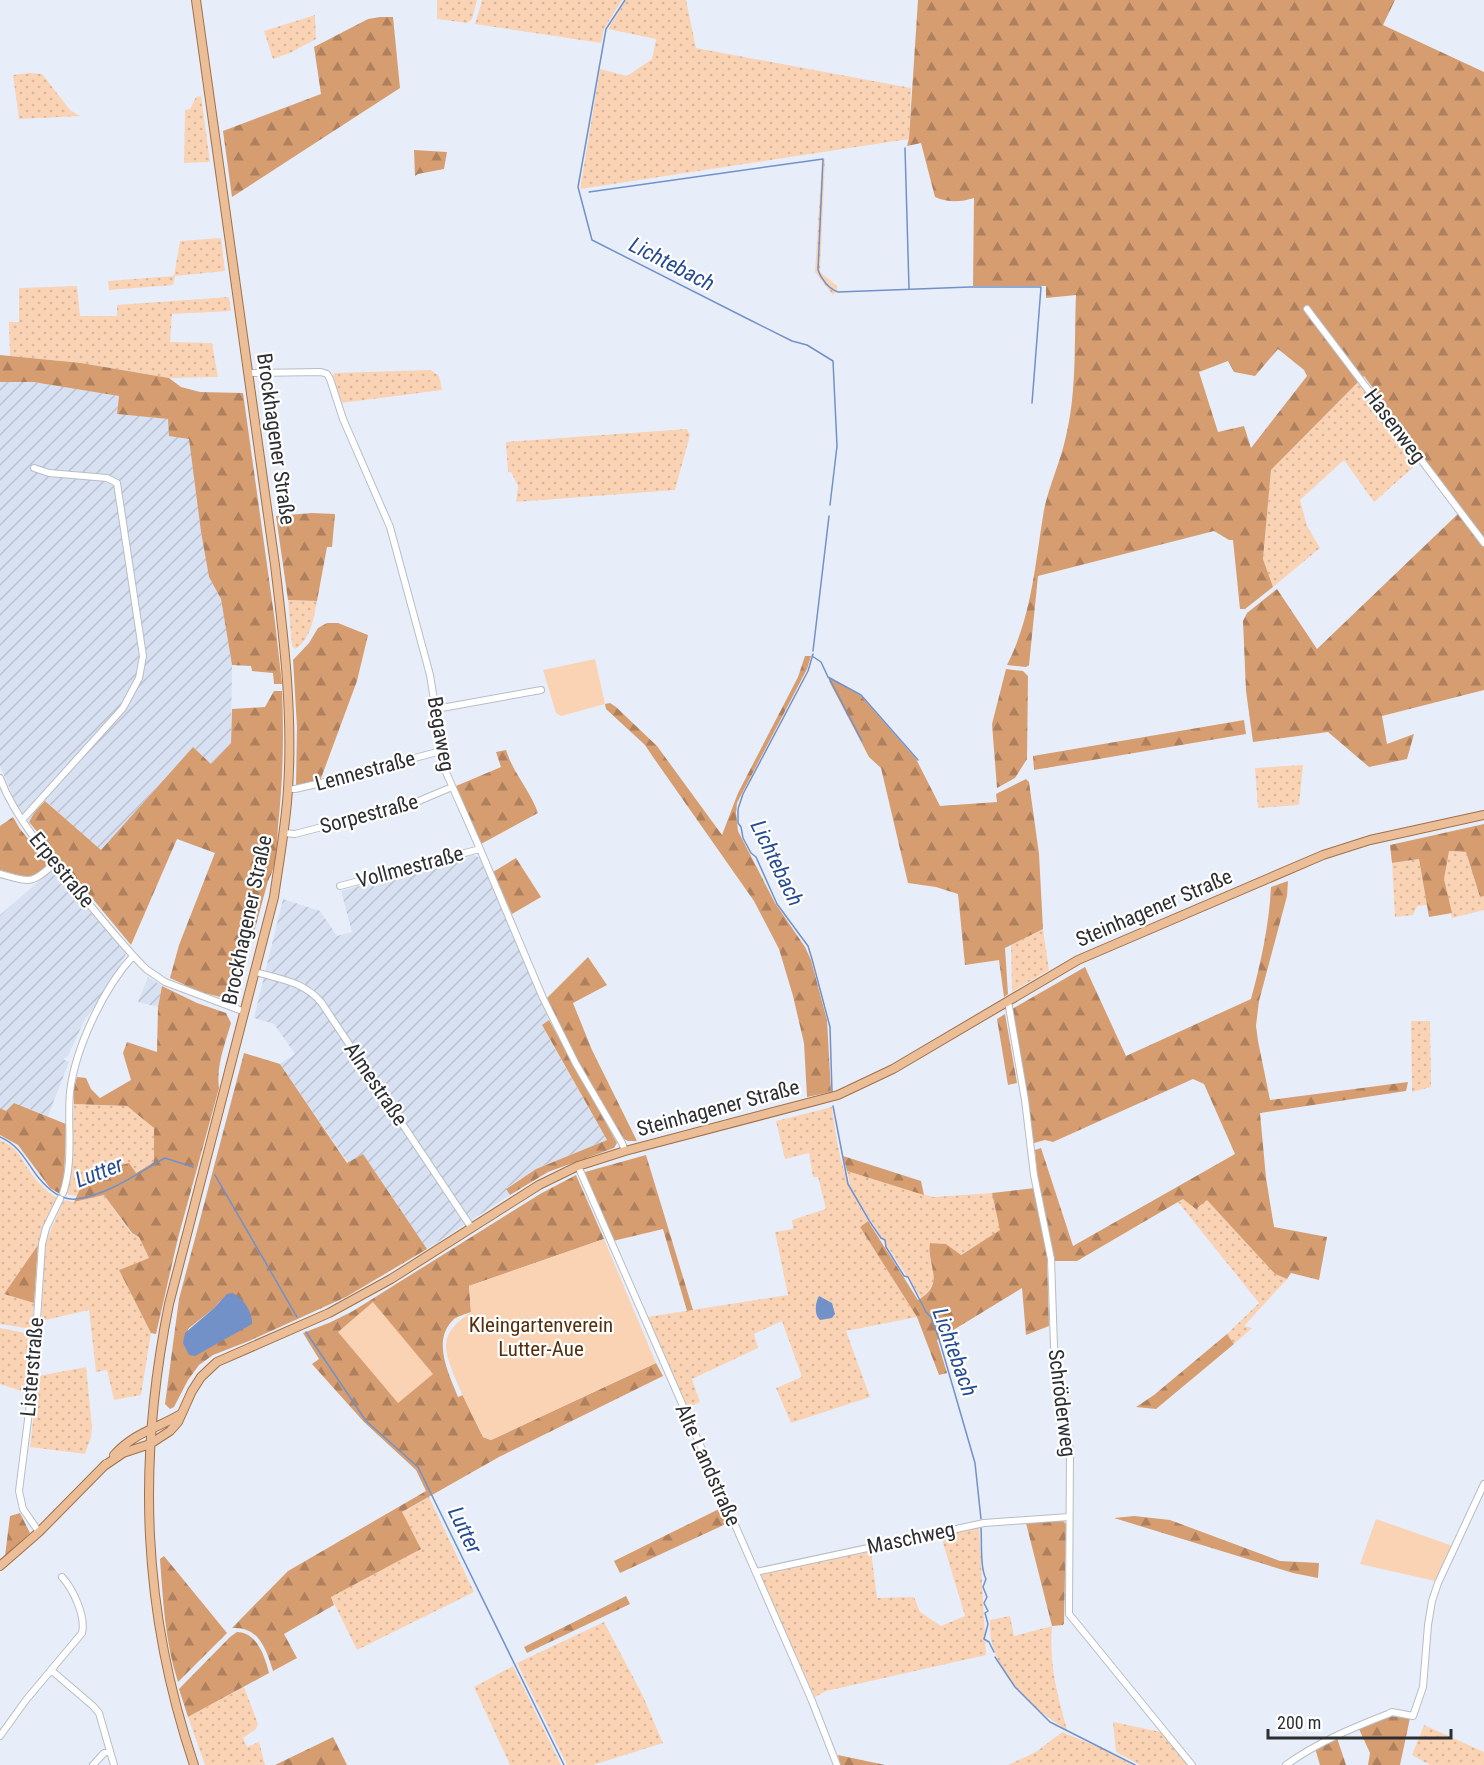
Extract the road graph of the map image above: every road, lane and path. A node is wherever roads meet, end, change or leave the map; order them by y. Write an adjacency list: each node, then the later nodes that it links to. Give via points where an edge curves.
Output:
1 (196, 0): 3 (main road, Brockhagener Straße)
2 (1307, 309): 5 (street, Hasenweg)
3 (248, 373): 7 (street, Begaweg, via 321,372 330,379 390,527); 11 (main road, Brockhagener Straße, via 285,655 290,726)
4 (34, 468): 13 (street, via 107,478 117,483 143,656 139,678 129,699)
5 (1484, 543)
6 (541, 690): 7 (street)
7 (436, 709): 8 (street, Begaweg)
8 (441, 751): 10 (street, Begaweg); 11 (street, Lennestraße)
9 (0, 778): 13 (street, Erpestraße)
10 (452, 788): 14 (street, Sorpestraße, via 414,803 295,834); 15 (street, Begaweg)
11 (288, 789): 14 (main road, Brockhagener Straße)
12 (1484, 815): 21 (main road, Steinhagener Straße, via 1345,847 1078,960)
13 (22, 820): 16 (street, Erpestraße)
14 (284, 833): 20 (main road, Brockhagener Straße)
15 (480, 849): 18 (street, Vollmestraße); 23 (street, Begaweg, via 543,998)
16 (55, 863): 17 (street, via 38,879 30,881); 19 (street, Erpestraße)
17 (0, 874)
18 (340, 886)
19 (133, 956): 22 (street, Erpestraße, via 165,982); 32 (street, Listerstraße, via 88,1027 70,1092 66,1183 42,1244 33,1380 19,1491 23,1509)
20 (256, 972): 22 (main road, Brockhagener Straße); 25 (street, Almestraße, via 313,992)
21 (1008, 1001): 23 (main road, Steinhagener Straße, via 893,1069 838,1095); 31 (street, Schröderweg, via 1051,1259 1054,1346 1070,1451)
22 (245, 1012): 27 (main road, Brockhagener Straße, via 169,1304)
23 (625, 1151): 24 (main road, Steinhagener Straße)
24 (578, 1166): 25 (main road, Steinhagener Straße, via 538,1185); 34 (street, Alte Landstraße)
25 (471, 1227): 26 (main road, Steinhagener Straße, via 391,1279 329,1313 217,1362 201,1377)
26 (181, 1414): 27 (main road, Steinhagener Straße); 28 (main road, Steinhagener Straße, via 170,1431)
27 (151, 1427): 28 (main road, Brockhagener Straße); 29 (main road, Steinhagener Straße, via 123,1445)
28 (150, 1444): 29 (main road, Steinhagener Straße, via 123,1453); 41 (main road, Brockhagener Straße, via 150,1537 157,1612 172,1691)
29 (104, 1466): 32 (main road, Steinhagener Straße)
30 (1484, 1484): 44 (street, via 1432,1601 1423,1688 1413,1716 1392,1712 1335,1735)
31 (1069, 1517): 34 (street, Maschweg, via 984,1523); 43 (street, Schröderweg, via 1069,1614)
32 (39, 1532): 33 (main road, Steinhagener Straße)
33 (0, 1566)
34 (756, 1572): 42 (street, Alte Landstraße)
35 (63, 1577): 36 (street, via 84,1625 80,1637)
36 (51, 1670): 37 (street); 38 (street, via 99,1713)
37 (0, 1736)
38 (110, 1751): 39 (street); 40 (street)
39 (93, 1765)
40 (114, 1765)
41 (195, 1765)
42 (837, 1765)
43 (1192, 1765)
44 (1286, 1765)

